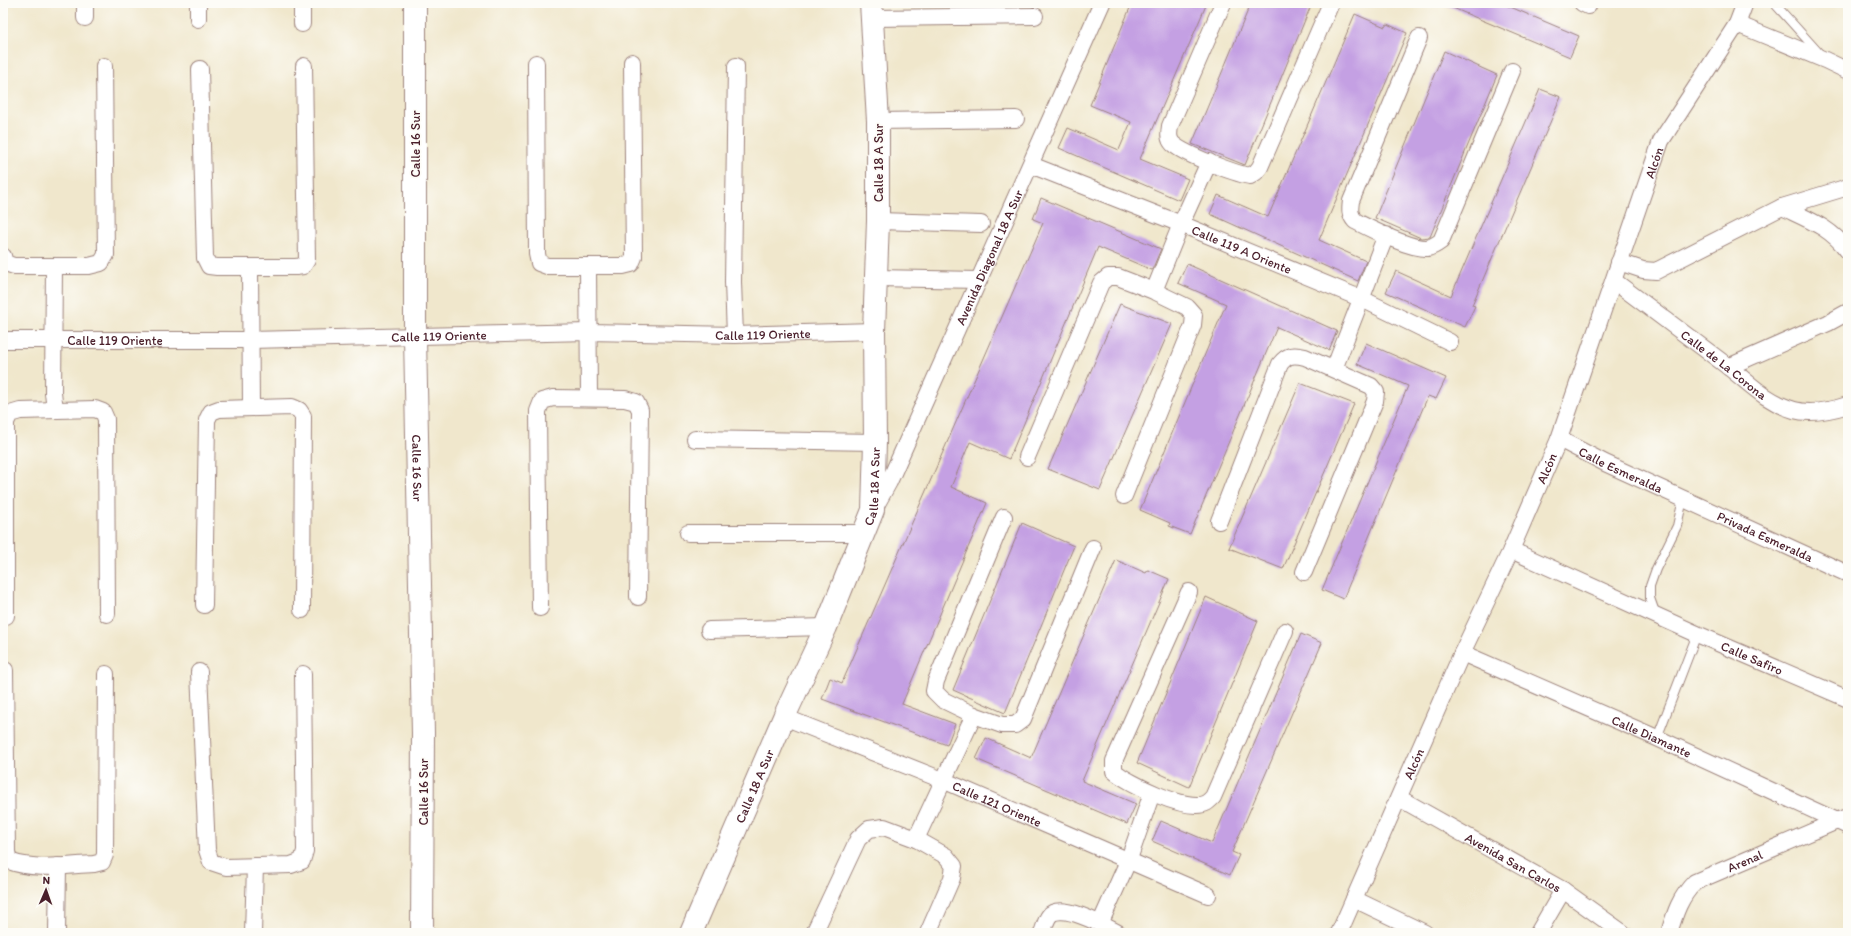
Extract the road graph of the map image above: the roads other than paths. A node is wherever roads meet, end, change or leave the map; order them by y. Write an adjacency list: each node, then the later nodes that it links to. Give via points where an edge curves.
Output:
1 (198, 3): 11 (street)
2 (302, 3): 12 (street)
3 (415, 3): 49 (street, Calle 16 Sur)
4 (1102, 3): 27 (street, Avenida Diagonal 18 A Sur)
5 (1222, 3): 26 (street, via 1170,126 1169,135 1173,143)
6 (1331, 3): 26 (street, via 1260,167 1250,176)
7 (1745, 3): 13 (street, Alcón)
8 (1774, 3): 15 (lane)
9 (872, 10): 10 (street); 25 (street, Calle 18 A Sur)
10 (1035, 16)
11 (198, 19)
12 (302, 24)
13 (1737, 24): 15 (street); 36 (street, Alcón, via 1661,141)
14 (1419, 38): 33 (street, via 1351,201 1351,216 1354,221)
15 (1825, 60): 23 (street)
16 (632, 62): 38 (street, via 634,257 631,264 623,266)
17 (536, 64): 38 (street, via 539,263 547,266)
18 (104, 66): 37 (street, via 106,255 101,263 89,266)
19 (304, 66): 39 (street, via 307,260 303,266 296,267)
20 (736, 66): 48 (street, via 733,282)
21 (200, 70): 39 (street, via 205,258 209,266)
22 (1512, 71): 33 (street, via 1441,240 1429,248 1419,248)
23 (1848, 71)
24 (1016, 118): 25 (street)
25 (878, 121): 30 (street, Calle 18 A Sur)
26 (1209, 162): 32 (street)
27 (1031, 165): 32 (street, Calle 119 A Oriente); 41 (street, Avenida Diagonal 18 A Sur)
28 (1848, 188): 29 (street)
29 (1782, 208): 34 (street, via 1814,222 1838,237); 36 (street, via 1656,271 1643,270)
30 (878, 221): 31 (street); 40 (street, Calle 18 A Sur)
31 (981, 224)
32 (1181, 224): 43 (street); 44 (street, Calle 119 A Oriente)
33 (1386, 235): 44 (street)
34 (1848, 251)
35 (3, 256): 37 (street, via 5,263 14,266)
36 (1619, 262): 42 (street, Alcón)
37 (54, 266): 51 (street)
38 (588, 266): 47 (street)
39 (250, 268): 52 (street)
40 (876, 278): 41 (street); 46 (street, Calle 18 A Sur)
41 (979, 280): 66 (street, Avenida Diagonal 18 A Sur, via 889,482)
42 (1614, 281): 54 (street, Calle de La Corona); 61 (street, Alcón)
43 (1154, 291): 63 (street, via 1118,277 1108,277 1101,283); 64 (street, via 1187,307 1194,315 1193,325)
44 (1362, 299): 53 (street, Calle 119 A Oriente); 55 (street)
45 (1848, 312): 54 (street)
46 (874, 331): 48 (street, Calle 119 Oriente); 62 (street, Calle 18 A Sur)
47 (589, 332): 48 (street, Calle 119 Oriente); 49 (street, Calle 119 Oriente); 56 (street)
48 (735, 335)
49 (415, 337): 52 (street, Calle 119 Oriente); 110 (street, Calle 16 Sur, via 423,733)
50 (3, 340): 51 (street, Calle 119 Oriente)
51 (54, 340): 52 (street, Calle 119 Oriente); 59 (street)
52 (250, 340): 58 (street)
53 (1450, 342)
54 (1728, 367): 57 (street, Calle de La Corona, via 1756,391 1795,410 1815,412)
55 (1334, 369): 68 (street, via 1295,355 1286,357 1280,364); 73 (street, via 1371,386 1376,392 1375,401)
56 (589, 398): 76 (street, via 625,399 636,402 640,410); 78 (street, via 553,398 542,401 538,412)
57 (1848, 405)
58 (251, 408): 77 (street, via 219,409 211,412 207,420); 79 (street, via 292,407 299,410 303,416)
59 (55, 410): 80 (street, via 95,409 103,412 106,419); 82 (street, via 20,411 10,414 6,422)
60 (695, 439): 62 (street)
61 (1559, 439): 65 (street, Calle Esmeralda); 72 (street, Alcón)
62 (875, 442): 66 (street, Calle 18 A Sur)
63 (1028, 457)
64 (1124, 496)
65 (1683, 499): 74 (street, Privada Esmeralda); 81 (lane, via 1677,526 1650,586 1650,598)
66 (873, 510): 70 (street, Calle 18 A Sur)
67 (1004, 517): 93 (street, via 936,680 934,691 943,700)
68 (1219, 521)
69 (688, 533): 70 (street)
70 (865, 533): 83 (street, Calle 18 A Sur)
71 (1092, 548): 93 (street, via 1022,718 1015,725 1002,725)
72 (1512, 550): 81 (street); 87 (street, Alcón)
73 (1304, 572)
74 (1848, 574)
75 (1189, 592): 97 (street, via 1114,761 1114,771 1117,774)
76 (638, 597)
77 (204, 605)
78 (540, 608)
79 (302, 610)
80 (107, 614)
81 (1656, 615): 86 (street, Calle Safiro)
82 (6, 616)
83 (826, 627): 84 (street); 94 (street, Calle 18 A Sur)
84 (709, 630)
85 (1285, 631): 97 (street, via 1213,797 1205,804 1192,805)
86 (1697, 634): 92 (street, Calle Safiro); 95 (lane)
87 (1462, 653): 95 (street, Calle Diamante); 98 (street, Alcón)
88 (5, 670): 102 (street, via 9,861 17,864)
89 (199, 672): 103 (street, via 206,850 211,862 226,867)
90 (106, 674): 102 (street, via 105,854 102,862)
91 (303, 674): 103 (street, via 306,851 302,861 291,865)
92 (1848, 699)
93 (974, 714): 96 (street)
94 (784, 717): 96 (street, Calle 121 Oriente); 111 (street, Calle 18 A Sur)
95 (1657, 738): 99 (street, Calle Diamante)
96 (945, 781): 100 (street); 101 (street, Calle 121 Oriente)
97 (1152, 793): 101 (street)
98 (1399, 798): 104 (street, Avenida San Carlos); 106 (street, Alcón)
99 (1845, 821): 120 (street, Arenal, via 1695,882 1676,907)
100 (916, 839): 112 (street, via 884,827 869,829 858,839); 113 (street, via 946,856 954,866 952,878)
101 (1129, 859): 105 (street, Calle 121 Oriente); 107 (street)
102 (58, 866): 108 (street)
103 (255, 866): 109 (street)
104 (1563, 890): 118 (street); 119 (street, Avenida San Carlos)
105 (1208, 895)
106 (1354, 899): 116 (street, Alcón); 117 (street)
107 (1100, 924): 114 (street, via 1066,910 1050,915); 115 (street)
108 (57, 933)
109 (253, 933)
110 (422, 933)
111 (691, 933)
112 (814, 933)
113 (928, 933)
114 (1042, 933)
115 (1118, 933)
116 (1339, 933)
117 (1425, 933)
118 (1538, 933)
119 (1623, 933)
120 (1669, 933)

